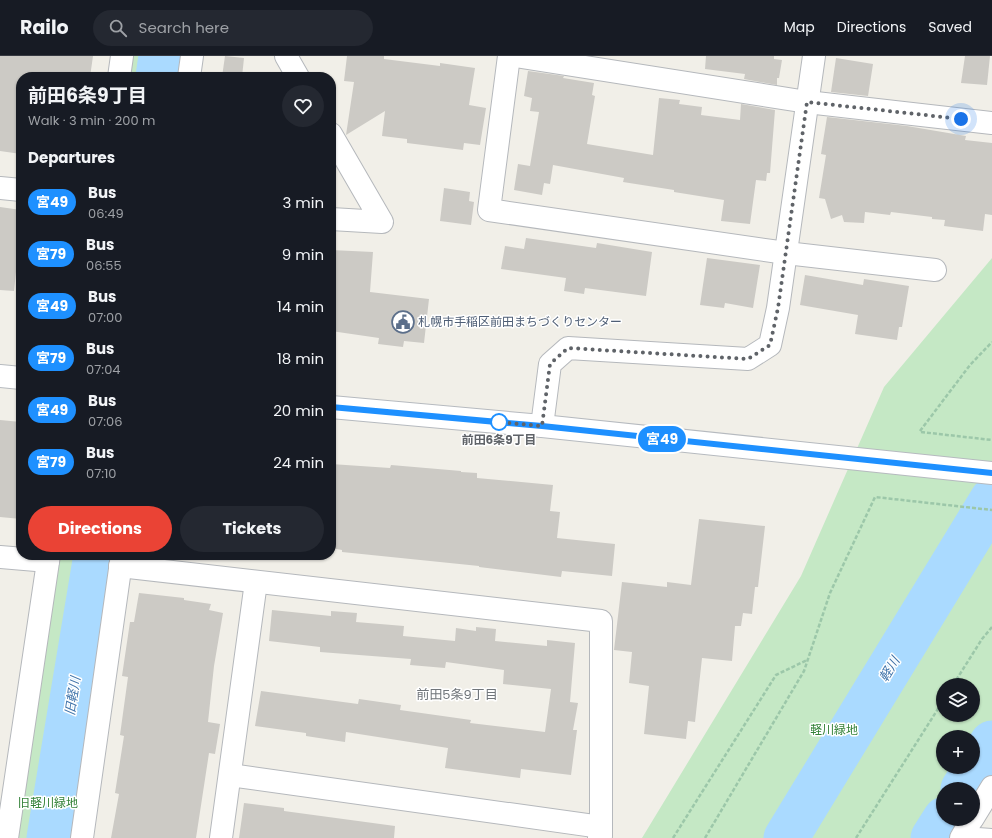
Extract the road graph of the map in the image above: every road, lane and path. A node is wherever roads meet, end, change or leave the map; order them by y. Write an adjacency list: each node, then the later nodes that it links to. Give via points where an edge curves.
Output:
1 (122, 56): 7 (street)
2 (192, 56): 8 (street)
3 (286, 56): 9 (street)
4 (509, 56): 16 (street, via 489,210)
5 (515, 56): 10 (street)
6 (814, 56): 10 (street)
7 (120, 72)
8 (190, 72)
9 (295, 72)
10 (807, 102): 11 (street); 16 (street)
11 (992, 123)
12 (336, 143): 15 (street, via 382,222)
13 (0, 188): 14 (street)
14 (16, 190)
15 (336, 219)
16 (786, 253): 17 (street); 22 (street, via 770,345 748,359 568,348 550,364)
17 (935, 270)
18 (992, 342): 23 (path, via 970,365 920,431)
19 (0, 376): 20 (street)
20 (16, 378)
21 (336, 407): 22 (street)
22 (542, 426): 24 (street)
23 (992, 440)
24 (992, 473)
25 (992, 510): 32 (path, via 875,497 830,592)
26 (0, 557): 27 (street)
27 (16, 557)
28 (48, 560): 40 (street)
29 (121, 560): 30 (street); 41 (street)
30 (256, 582): 35 (street); 38 (street, via 601,621)
31 (992, 627): 33 (path)
32 (808, 660): 43 (path, via 776,675); 44 (path, via 804,671)
33 (957, 678)
34 (936, 712): 45 (path)
35 (230, 775): 38 (street); 42 (street)
36 (992, 787): 37 (street)
37 (967, 827): 39 (lane)
38 (600, 832)
39 (992, 835)
40 (8, 838)
41 (82, 838)
42 (221, 838)
43 (673, 838)
44 (704, 838)
45 (856, 838)

